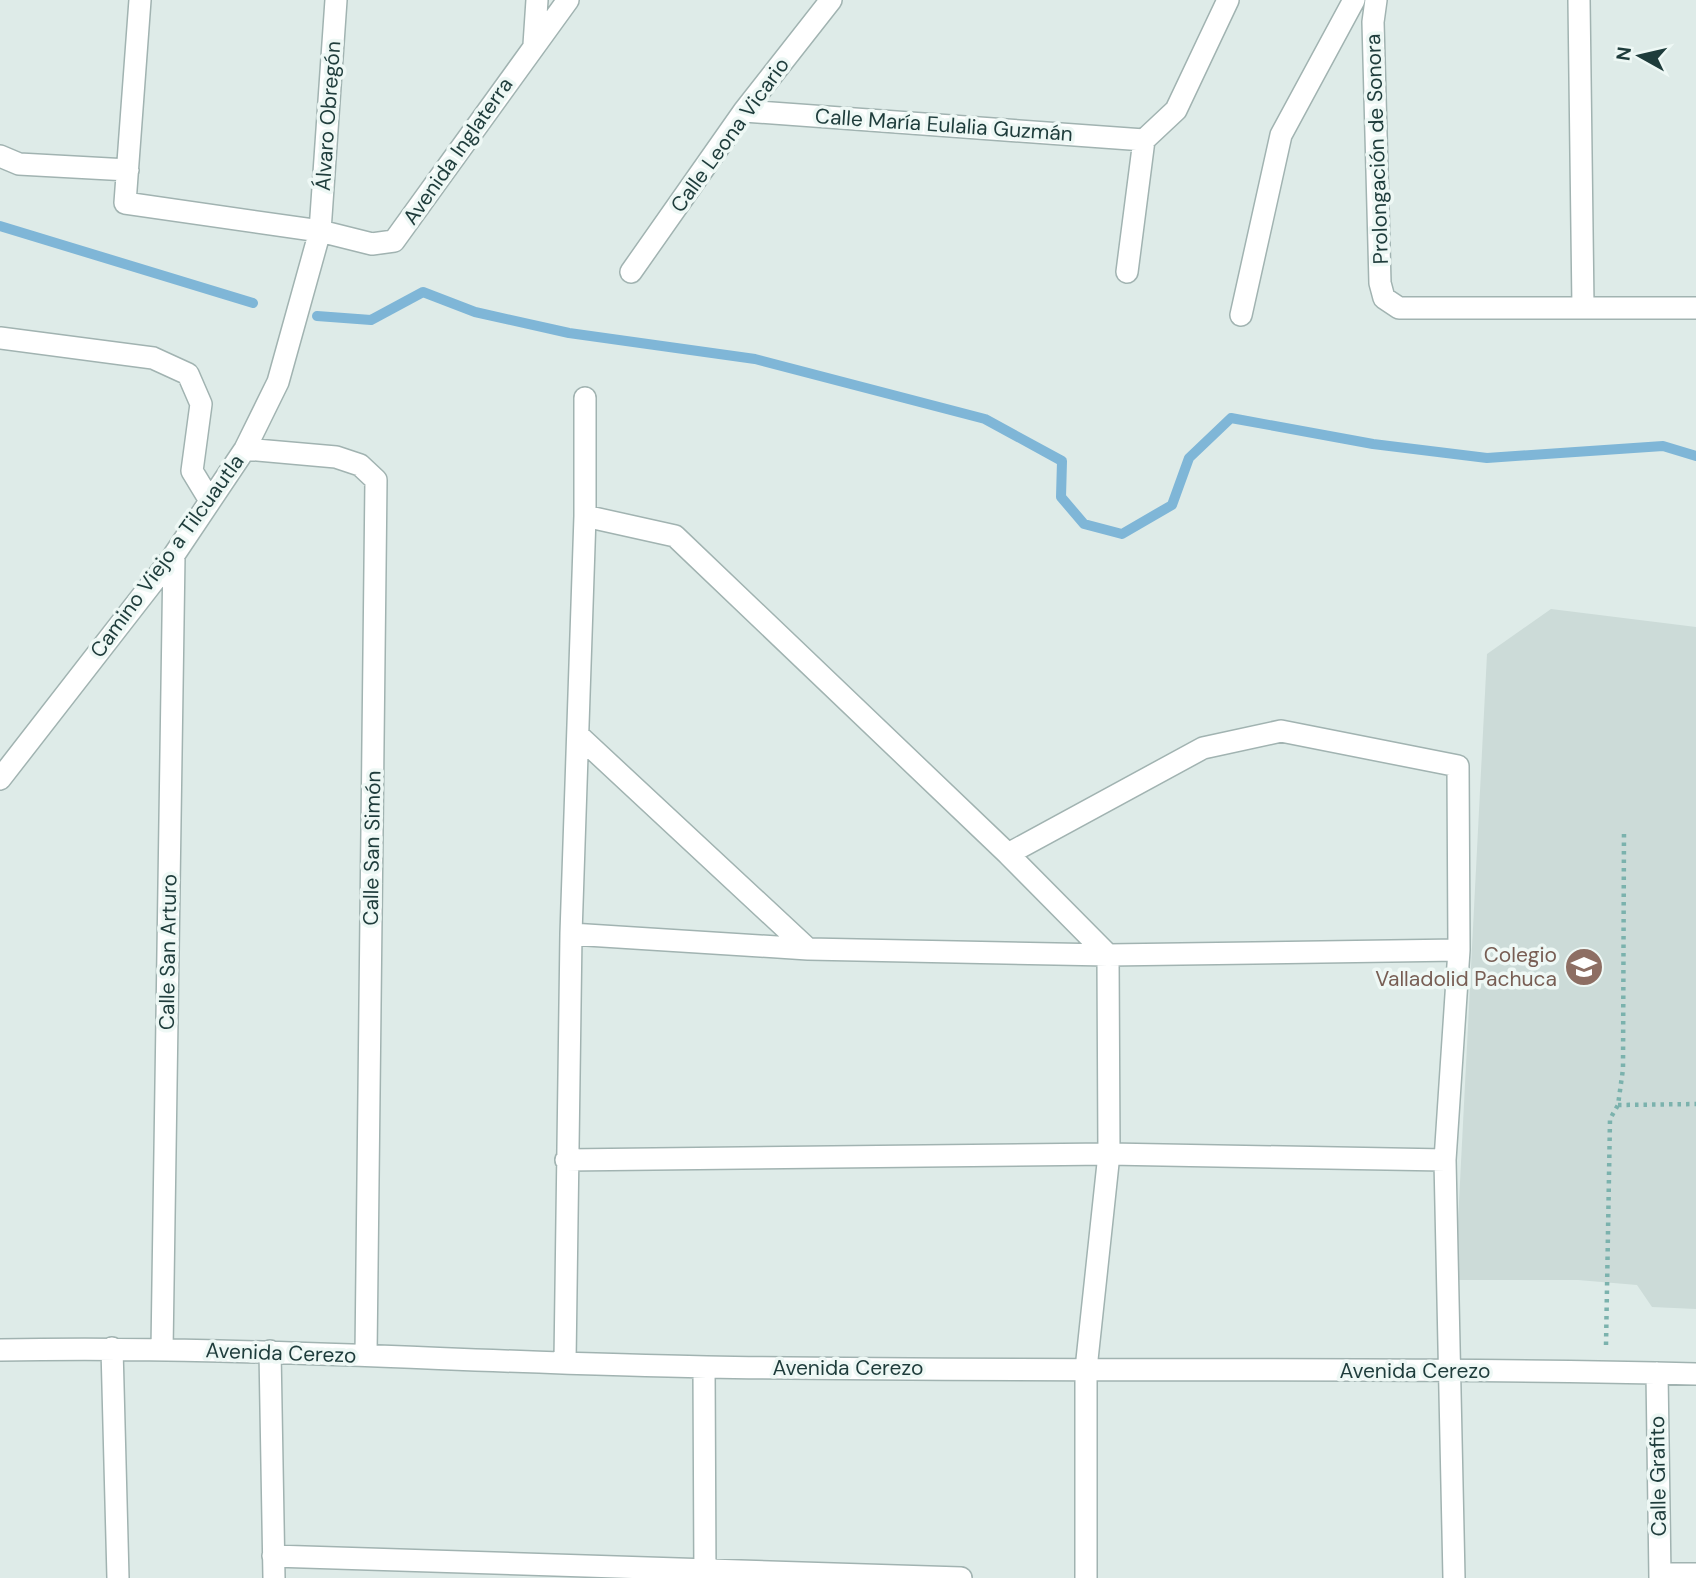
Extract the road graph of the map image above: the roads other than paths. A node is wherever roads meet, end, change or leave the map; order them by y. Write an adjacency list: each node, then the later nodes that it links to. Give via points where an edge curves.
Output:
1 (140, 0): 14 (street)
2 (336, 0): 15 (street, Álvaro Obregón)
3 (537, 0): 10 (street)
4 (568, 0): 10 (street, Avenida Inglaterra)
5 (831, 0): 11 (street, Calle Leona Vicario)
6 (1228, 0): 12 (street, via 1176,110)
7 (1354, 0): 20 (street, via 1281,135)
8 (1376, 0): 18 (street, Prolongación de Sonora, via 1380,283 1384,298 1399,308)
9 (1579, 0): 18 (street)
10 (534, 46): 15 (street, Avenida Inglaterra, via 394,241 372,244)
11 (744, 111): 12 (street, Calle María Eulalia Guzmán); 16 (street, Calle Leona Vicario)
12 (1143, 140): 17 (street)
13 (0, 156): 14 (street, via 19,164)
14 (128, 170): 15 (street, Avenida Inglaterra, via 125,203)
15 (320, 231): 23 (street, Camino Viejo a Tilcuautla, via 278,382)
16 (631, 272)
17 (1127, 272)
18 (1583, 307): 19 (street)
19 (1696, 308)
20 (1241, 315)
21 (0, 338): 24 (street, via 153,358 188,374 201,404 192,471)
22 (585, 398): 25 (street)
23 (245, 449): 24 (street, Camino Viejo a Tilcuautla); 41 (street, Calle San Simón, via 337,457 360,465 376,480)
24 (209, 499): 26 (street, Camino Viejo a Tilcuautla)
25 (585, 516): 27 (street); 29 (street, via 675,536)
26 (174, 555): 28 (street, Camino Viejo a Tilcuautla); 39 (street, Calle San Arturo)
27 (579, 736): 30 (street); 31 (street)
28 (0, 779)
29 (1008, 854): 32 (street, via 1203,748 1281,731 1458,766); 33 (street)
30 (570, 934): 31 (street); 35 (street)
31 (808, 949): 33 (street)
32 (1459, 950): 33 (street); 36 (street)
33 (1108, 954): 34 (street)
34 (1109, 1154): 35 (street); 36 (street); 44 (street)
35 (566, 1160): 42 (street)
36 (1445, 1160): 45 (street)
37 (112, 1348): 38 (street, Avenida Cerezo); 39 (street, Avenida Cerezo); 52 (street)
38 (0, 1350)
39 (162, 1350): 40 (street, Avenida Cerezo)
40 (271, 1351): 41 (street, Avenida Cerezo); 48 (street)
41 (366, 1355): 42 (street, Avenida Cerezo)
42 (565, 1361): 43 (street, Avenida Cerezo)
43 (704, 1367): 44 (street, Avenida Cerezo); 49 (street)
44 (1086, 1369): 45 (street, Avenida Cerezo); 55 (street)
45 (1448, 1370): 46 (street, Avenida Cerezo); 56 (street)
46 (1657, 1373): 47 (street, Avenida Cerezo); 51 (street, Calle Grafito)
47 (1696, 1374)
48 (273, 1556): 49 (street); 53 (street)
49 (706, 1574): 54 (street)
50 (1696, 1574): 51 (street)
51 (1660, 1576)
52 (118, 1578)
53 (274, 1578)
54 (961, 1578)
55 (1086, 1578)
56 (1454, 1578)

